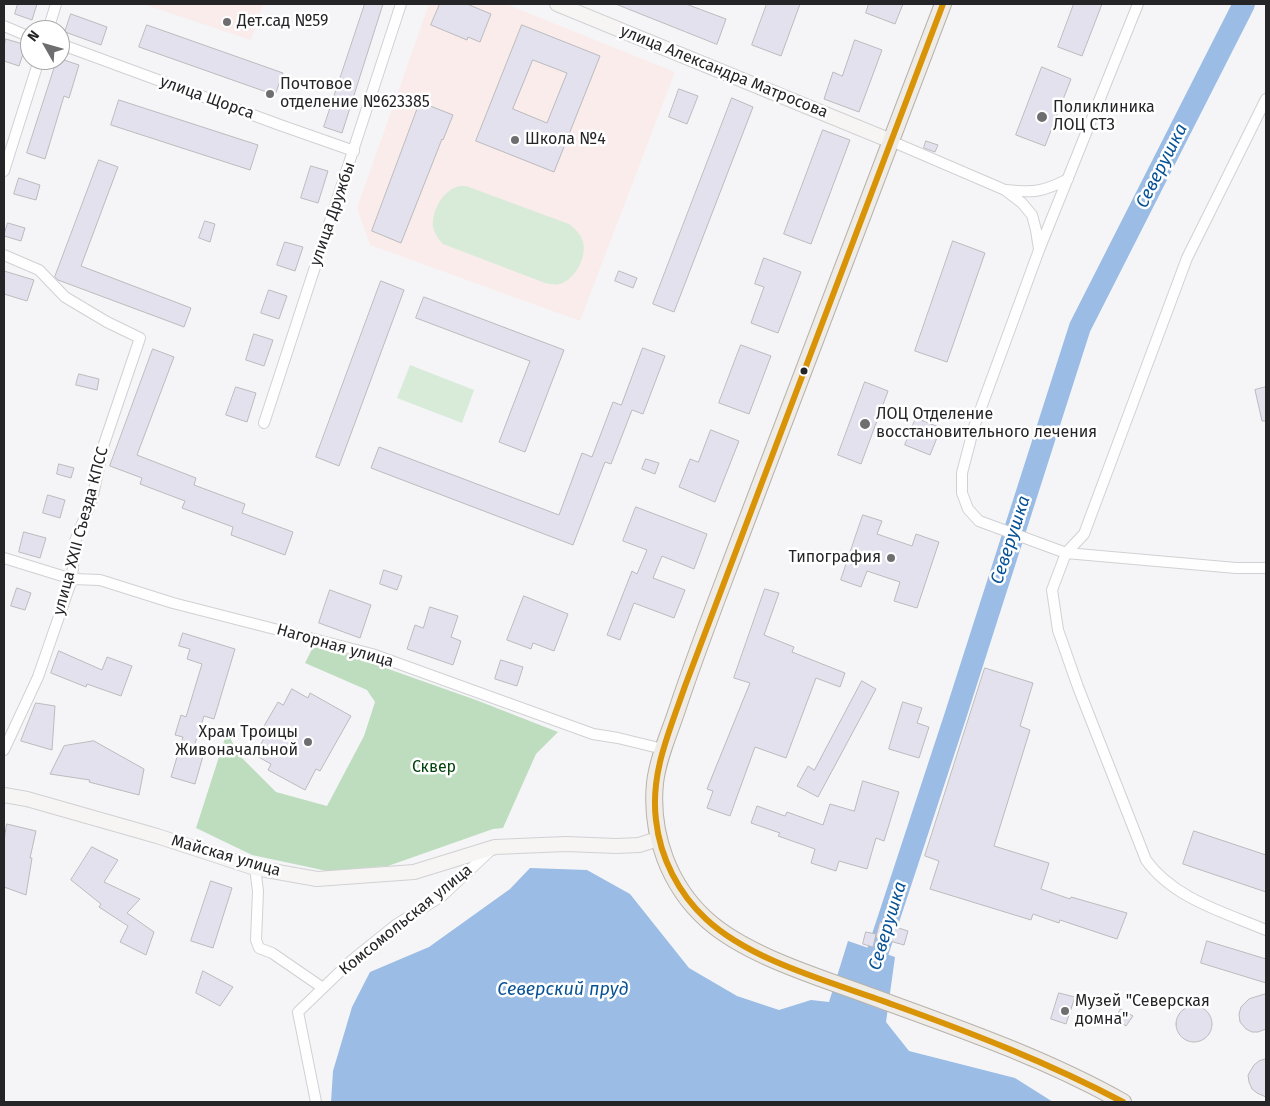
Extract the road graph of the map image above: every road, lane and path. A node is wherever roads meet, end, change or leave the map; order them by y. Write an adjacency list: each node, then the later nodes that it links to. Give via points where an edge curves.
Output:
1 (56, 4): 6 (street)
2 (401, 4): 13 (street, улица Дружбы)
3 (558, 4): 12 (street, улица Александра Матросова)
4 (943, 4): 12 (main road)
5 (1138, 4): 15 (street)
6 (51, 20)
7 (4, 26): 8 (street)
8 (20, 33)
9 (70, 48): 13 (street, улица Щорса)
10 (36, 70): 14 (street)
11 (1266, 99): 20 (street, via 1186,258 1084,534)
12 (891, 141): 16 (street); 24 (main road, via 699,645)
13 (354, 150): 19 (street, улица Дружбы)
14 (4, 172)
15 (1068, 179): 16 (street, via 1049,188 1029,192); 17 (street)
16 (1005, 190): 17 (street, via 1032,216)
17 (1039, 250): 20 (street, via 974,427 962,474 962,493 968,509 979,521)
18 (4, 256): 23 (street, улица XXII Съезда КПСС, via 39,270 65,297 140,338 104,444 92,500 75,542)
19 (264, 423)
20 (1066, 554): 22 (street); 30 (street, via 1052,590 1058,630 1146,860 1155,873 1187,896)
21 (4, 558): 23 (street, Нагорная улица)
22 (1266, 568)
23 (72, 579): 24 (street, Нагорная улица, via 100,580 173,603 372,654 593,734); 25 (street, улица XXII Съезда КПСС, via 38,677)
24 (663, 749): 27 (main road, via 655,790)
25 (4, 750)
26 (4, 795): 29 (street, Майская улица, via 157,836)
27 (658, 838): 28 (street, Майская улица, via 639,845); 33 (main road, via 675,881 700,914 749,949 1008,1048)
28 (495, 847): 29 (street, Майская улица, via 414,872 317,879); 31 (street, Комсомольская улица, via 442,896 397,924)
29 (255, 868): 31 (street, via 258,891 256,940 259,948 272,953)
30 (1266, 930)
31 (323, 988): 32 (street, Комсомольская улица, via 298,1012)
32 (316, 1102)
33 (1123, 1102)

